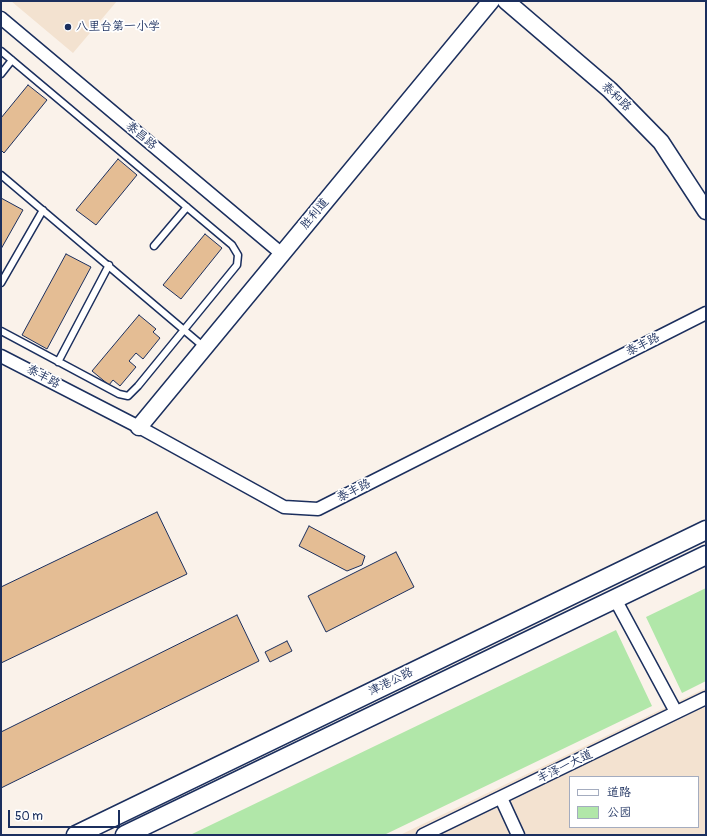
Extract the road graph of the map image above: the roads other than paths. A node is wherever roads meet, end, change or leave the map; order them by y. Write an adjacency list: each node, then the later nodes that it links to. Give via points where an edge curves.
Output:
1 (480, 1): 13 (street, 胜利道)
2 (492, 1): 13 (street, 胜利道)
3 (506, 1): 11 (street, 泰和路, via 610,90 661,142)
4 (1, 18): 13 (street, 泰昌路)
5 (1, 51): 6 (lane)
6 (12, 60): 7 (lane); 9 (lane)
7 (1, 74)
8 (1, 175): 10 (lane)
9 (187, 207): 12 (lane); 17 (lane, via 232,244 238,255 237,265)
10 (43, 210): 14 (lane); 15 (lane)
11 (706, 211)
12 (154, 246)
13 (278, 251): 19 (street, 胜利道)
14 (109, 265): 17 (lane); 21 (lane)
15 (1, 283)
16 (706, 313): 22 (street, 泰丰路, via 318,508 284,507)
17 (184, 329): 19 (lane); 21 (lane, via 128,396 119,394)
18 (1, 331): 21 (lane)
19 (201, 344): 22 (street, 胜利道)
20 (1, 356): 22 (street, 泰丰路)
21 (58, 362)
22 (135, 425)
23 (706, 530): 29 (main road, 津港公路)
24 (706, 555): 25 (main road, 津港公路)
25 (615, 598): 27 (street); 30 (main road, 津港公路)
26 (706, 698): 27 (street, 丰泽一大道)
27 (676, 712): 28 (street, 丰泽一大道)
28 (501, 798): 31 (street, 丰泽一大道); 32 (street)
29 (76, 835)
30 (125, 835)
31 (423, 835)
32 (518, 835)

